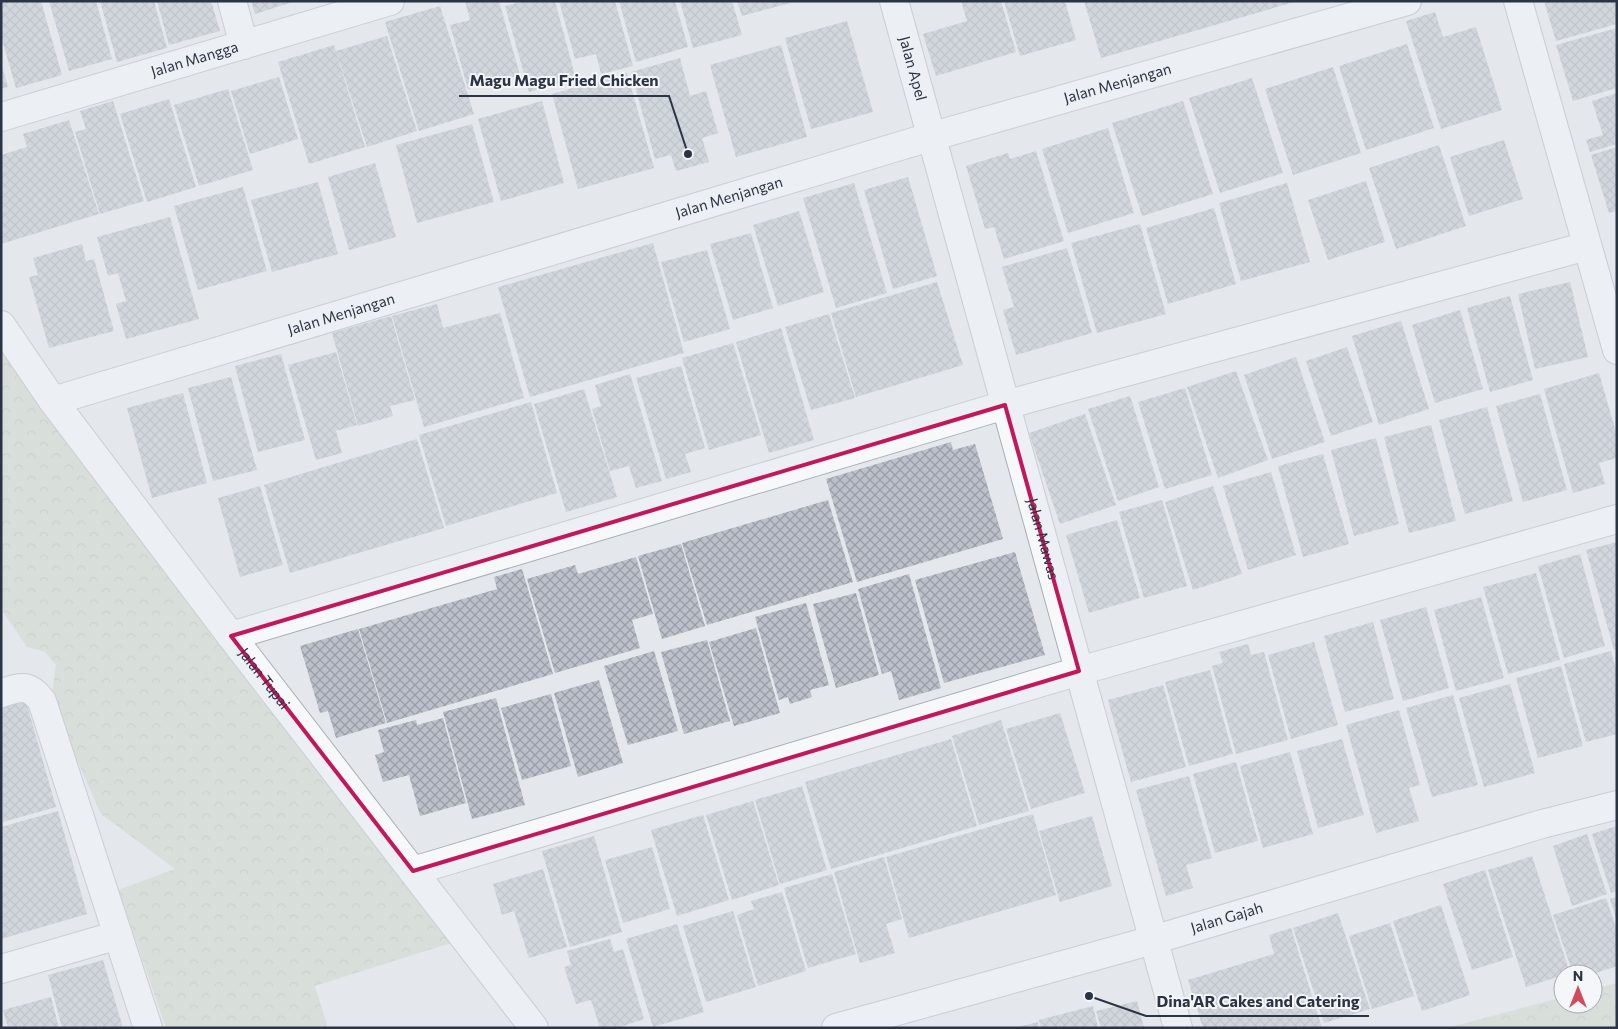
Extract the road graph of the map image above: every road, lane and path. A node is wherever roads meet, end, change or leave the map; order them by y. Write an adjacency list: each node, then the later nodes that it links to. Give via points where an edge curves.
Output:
1 (232, 1): 6 (street)
2 (390, 1): 6 (street, Jalan Mangga)
3 (894, 1): 8 (street, Jalan Apel)
4 (1407, 1): 8 (street, Jalan Menjangan)
5 (1518, 1): 9 (street)
6 (244, 45): 7 (street, Jalan Mangga)
7 (1, 117)
8 (930, 137): 12 (street, Jalan Menjangan); 13 (street, Jalan Mawas)
9 (1587, 246): 11 (street); 13 (street)
10 (1, 325): 12 (street, Jalan Tupai)
11 (1617, 350)
12 (54, 401): 15 (street, Jalan Tupai)
13 (1005, 405): 15 (street); 16 (street, Jalan Mawas)
14 (1617, 519): 16 (street)
15 (230, 636): 19 (street, Jalan Tupai)
16 (1080, 671): 19 (street); 21 (street, Jalan Mawas)
17 (1, 693): 20 (street, via 22,687 35,692 42,701)
18 (1617, 804): 21 (street, Jalan Gajah)
19 (413, 871): 24 (street, Jalan Tupai)
20 (118, 935): 22 (street); 23 (street)
21 (1153, 940): 25 (street, Jalan Gajah); 26 (street, Jalan Mawas)
22 (1, 969)
23 (148, 1028)
24 (534, 1028)
25 (836, 1028)
26 (1178, 1028)

